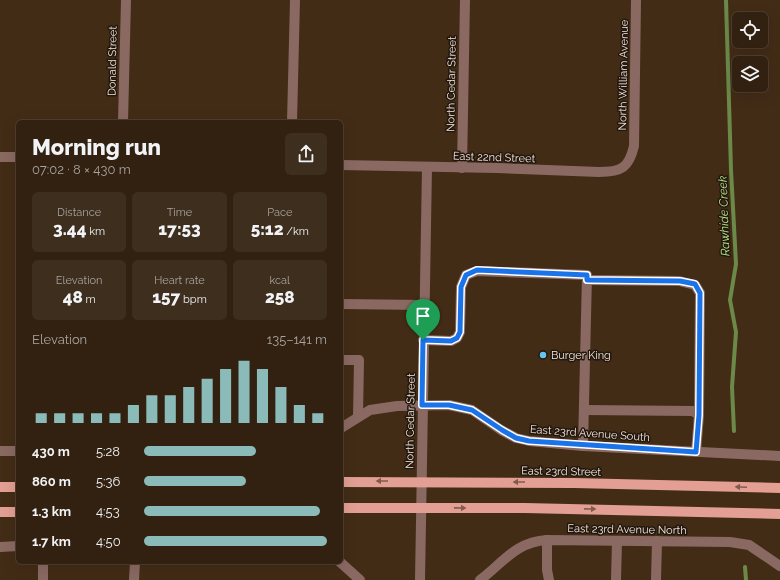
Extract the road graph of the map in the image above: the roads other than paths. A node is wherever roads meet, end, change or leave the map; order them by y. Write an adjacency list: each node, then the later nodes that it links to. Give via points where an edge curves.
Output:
1 (126, 0): 5 (street, Donald Street)
2 (295, 0): 6 (street)
3 (465, 0): 12 (street, North Cedar Street)
4 (636, 0): 7 (street, North William Avenue)
5 (123, 120)
6 (292, 120)
7 (633, 150): 12 (street, East 22nd Street, via 631,160 614,172)
8 (0, 157): 9 (street)
9 (16, 157)
10 (343, 166): 11 (street, East 22nd Street)
11 (427, 167): 12 (street, East 22nd Street); 15 (street, North Cedar Street)
12 (462, 168)
13 (587, 280): 16 (street, via 587,275 477,270 466,275 461,287 460,332 457,338 451,341); 19 (street); 20 (street, via 680,281 695,284 700,293)
14 (343, 304): 15 (street)
15 (424, 305): 16 (street, North Cedar Street)
16 (423, 340): 18 (street, North Cedar Street)
17 (343, 360): 21 (street, via 359,360)
18 (422, 405): 21 (street, East 23rd Avenue South, via 381,408); 23 (street, East 23rd Avenue South, via 449,405 472,410 506,433 529,441); 28 (street, North Cedar Street)
19 (584, 410): 20 (street, via 693,411); 23 (street)
20 (699, 415): 26 (street)
21 (358, 416): 22 (street, East 23rd Avenue South)
22 (343, 427)
23 (584, 446): 26 (street, East 23rd Avenue South)
24 (0, 451): 25 (street)
25 (16, 451)
26 (696, 452): 27 (street, East 23rd Avenue South)
27 (780, 456)
28 (422, 481): 29 (main road, East 23rd Street, one-way to 29); 32 (main road, East 23rd Street, one-way to 28); 33 (street, North Cedar Street)
29 (343, 482)
30 (0, 487): 31 (main road)
31 (16, 487)
32 (780, 488)
33 (421, 507): 34 (main road); 37 (main road, one-way to 37); 50 (street, North Cedar Street)
34 (343, 508)
35 (0, 512): 36 (main road)
36 (16, 512)
37 (780, 514)
38 (547, 540): 39 (street, East 23rd Avenue North); 51 (street, East 23rd Avenue North, via 521,546); 52 (street)
39 (617, 541): 40 (street, East 23rd Avenue North); 53 (street)
40 (657, 541): 46 (street, East 23rd Avenue North, via 730,542 749,545); 54 (street)
41 (16, 546): 42 (street)
42 (0, 547)
43 (43, 564): 47 (street)
44 (135, 564): 48 (street)
45 (342, 564): 49 (street)
46 (780, 566)
47 (43, 580)
48 (134, 580)
49 (360, 580)
50 (420, 580)
51 (481, 580)
52 (549, 580)
53 (616, 580)
54 (656, 580)

